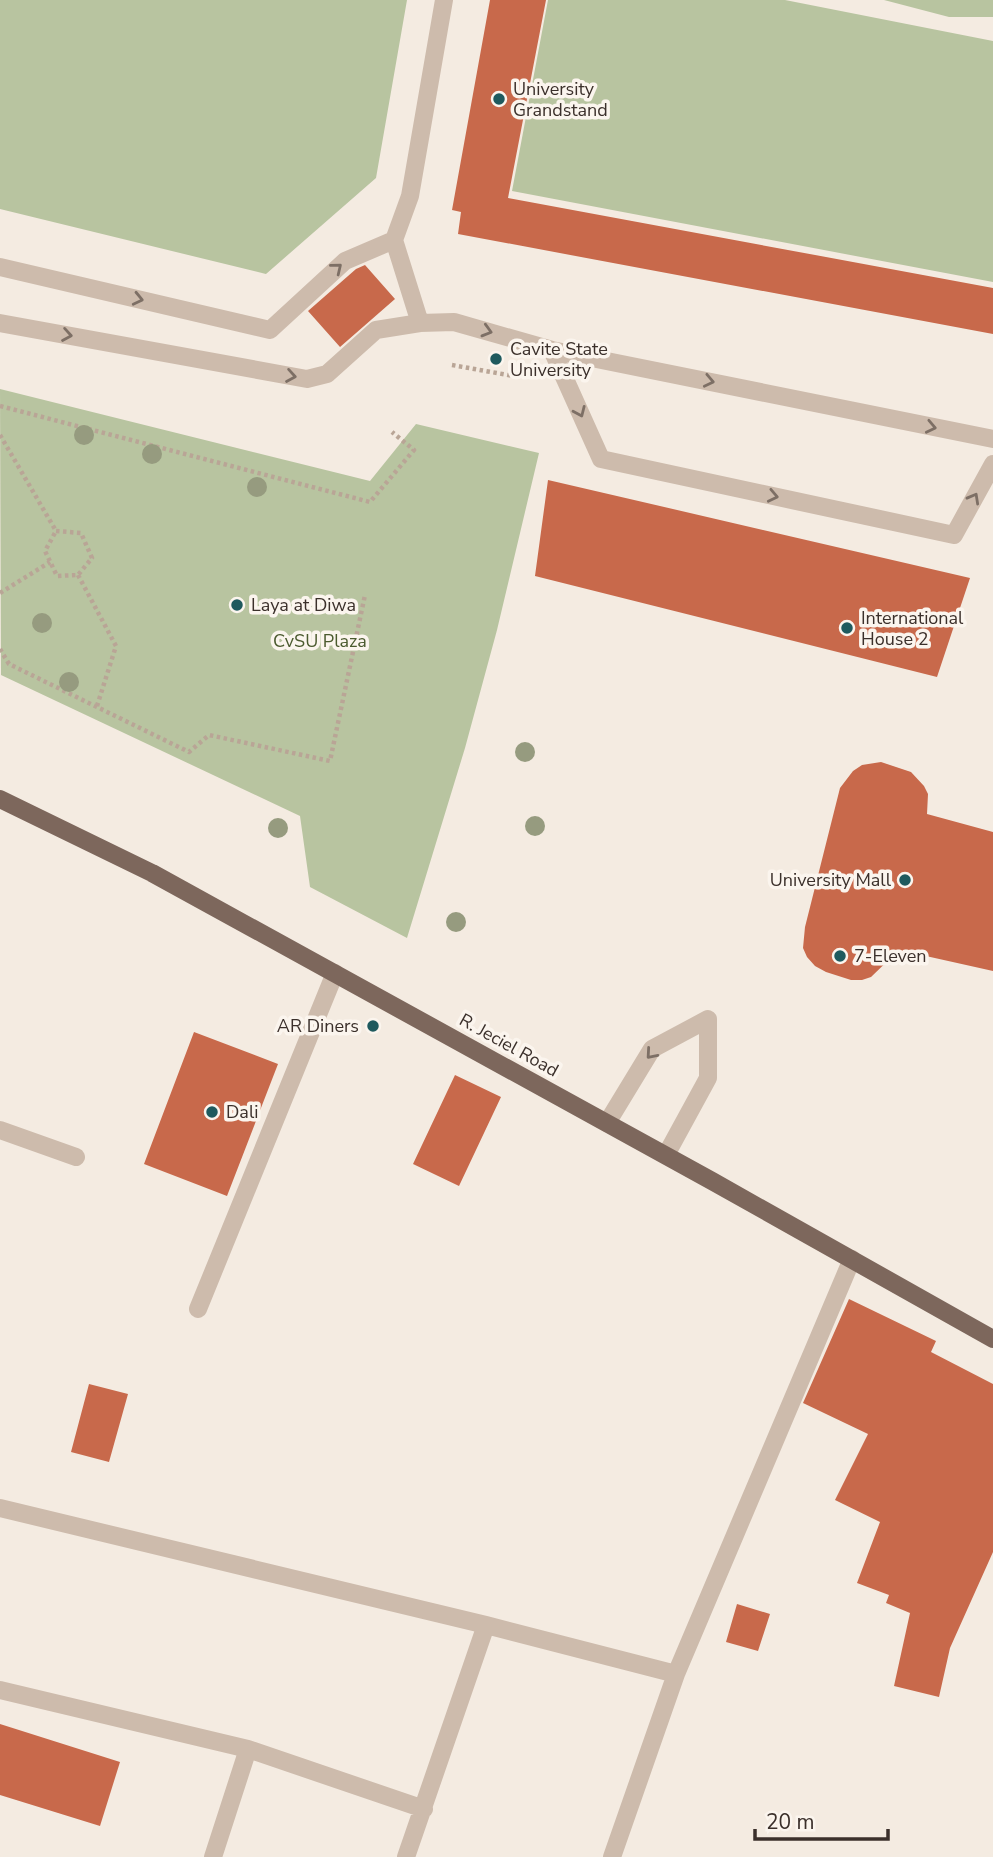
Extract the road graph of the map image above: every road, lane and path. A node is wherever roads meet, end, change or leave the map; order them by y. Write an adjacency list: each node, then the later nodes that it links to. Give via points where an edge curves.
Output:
1 (444, 0): 2 (street, via 410,196)
2 (394, 240): 3 (street, one-way to 2, via 270,330 345,261); 5 (street)
3 (0, 267)
4 (0, 323): 5 (street, one-way to 5, via 307,379 327,374 376,330)
5 (420, 323): 6 (street, one-way to 6, via 454,322)
6 (552, 350): 8 (street); 12 (street, one-way to 12)
7 (452, 365): 8 (path)
8 (568, 385): 13 (street, one-way to 13, via 601,459 954,535)
9 (0, 406): 10 (path, via 370,502 414,450)
10 (392, 432)
11 (0, 435): 14 (path)
12 (993, 439)
13 (993, 464)
14 (56, 531): 15 (path, via 45,551); 16 (path, via 81,533 92,558)
15 (50, 562): 16 (path, via 57,576); 17 (path)
16 (78, 575): 20 (path, via 116,646)
17 (0, 593)
18 (365, 595): 20 (path, via 330,761 209,735 189,752)
19 (0, 649): 20 (path, via 9,664)
20 (97, 706)
21 (4, 798): 22 (main road, R. Jeciel Road)
22 (335, 973): 23 (main road, R. Jeciel Road); 28 (street)
23 (607, 1124): 25 (main road, R. Jeciel Road); 25 (street, one-way to 23, via 708,1078 708,1019 652,1049)
24 (0, 1130): 26 (street)
25 (666, 1155): 27 (main road, R. Jeciel Road)
26 (76, 1157)
27 (852, 1259): 29 (main road, R. Jeciel Road); 32 (street)
28 (198, 1309)
29 (993, 1339)
30 (0, 1508): 31 (street)
31 (486, 1625): 32 (street); 35 (street)
32 (676, 1674): 38 (street)
33 (0, 1690): 34 (street)
34 (248, 1749): 35 (street); 36 (street)
35 (424, 1809): 37 (street)
36 (213, 1857)
37 (406, 1857)
38 (612, 1857)

